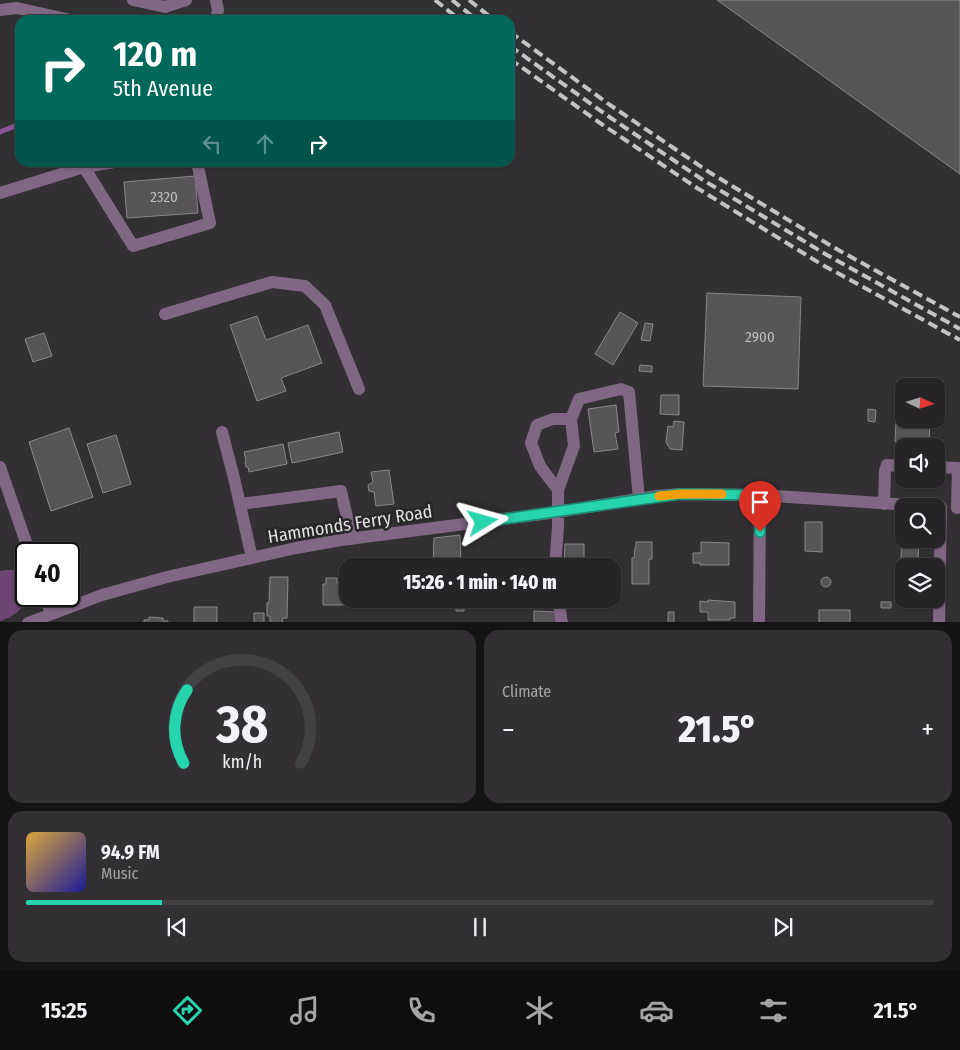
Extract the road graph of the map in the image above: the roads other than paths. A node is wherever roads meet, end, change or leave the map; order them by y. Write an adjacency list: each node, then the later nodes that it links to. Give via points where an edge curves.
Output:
1 (133, 0): 2 (street, via 165,7)
2 (186, 0)
3 (216, 0): 6 (street)
4 (0, 10): 5 (street, via 17,8)
5 (48, 15)
6 (217, 15)
7 (84, 167): 8 (street, via 133,246 210,223); 9 (street)
8 (198, 167)
9 (0, 193)
10 (165, 314): 11 (street, via 272,282 305,286 325,305)
11 (359, 389)
12 (571, 419): 18 (street, via 574,446); 18 (street, via 553,419 537,425 531,443 540,466); 20 (street, via 579,399 621,390 629,392)
13 (222, 432): 21 (street)
14 (895, 465): 22 (street, via 888,465 885,471)
15 (0, 467): 28 (street)
16 (945, 467): 17 (street)
17 (959, 468): 25 (street)
18 (558, 490): 26 (street)
19 (760, 495): 20 (street, Hammonds Ferry Road, via 680,494); 22 (street, Hammonds Ferry Road); 37 (street)
20 (639, 499): 26 (street, Hammonds Ferry Road)
21 (240, 504): 27 (street, via 341,491); 30 (street)
22 (884, 504): 23 (street, Hammonds Ferry Road)
23 (895, 505)
24 (945, 507): 25 (street)
25 (958, 508)
26 (557, 512): 27 (street, Hammonds Ferry Road); 31 (street)
27 (352, 539): 30 (street, Hammonds Ferry Road)
28 (26, 542)
29 (939, 548): 38 (street)
30 (252, 558): 34 (street, Hammonds Ferry Road, via 102,595)
31 (556, 558)
32 (49, 607): 34 (street)
33 (560, 608): 36 (street)
34 (51, 614): 35 (street, Hammonds Ferry Road)
35 (28, 622)
36 (562, 622)
37 (759, 622)
38 (940, 622)

